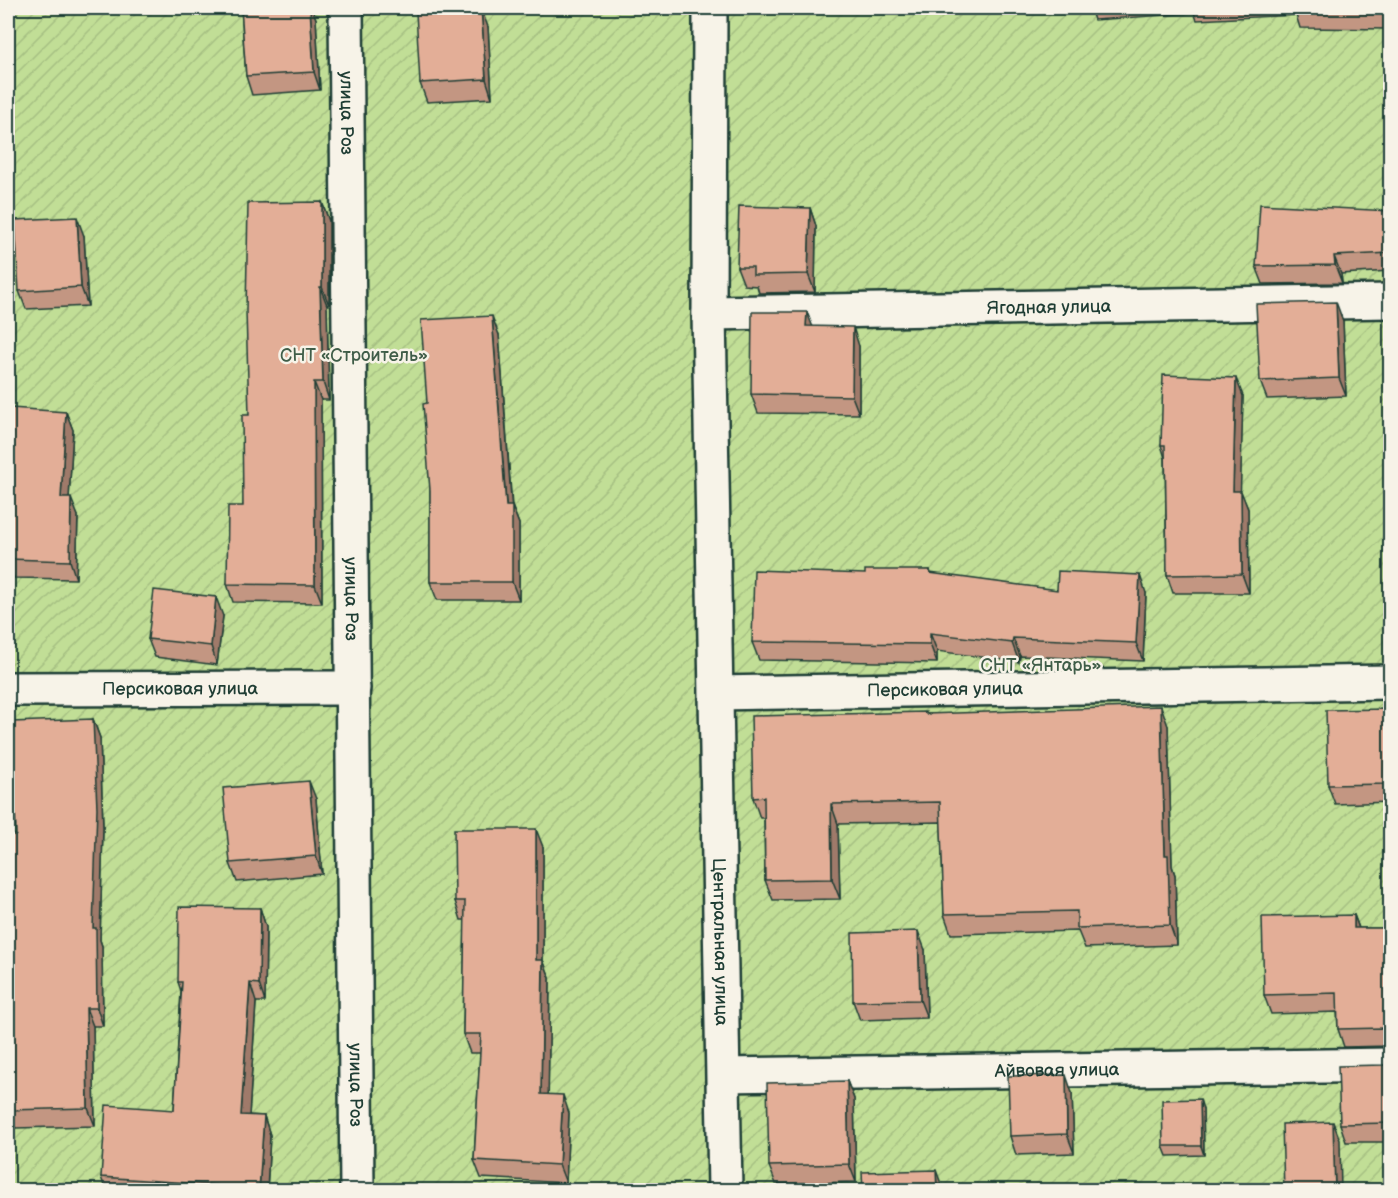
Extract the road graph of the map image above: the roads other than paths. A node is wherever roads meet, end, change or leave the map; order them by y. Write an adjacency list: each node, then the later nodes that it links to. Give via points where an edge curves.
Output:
1 (346, 8): 6 (street, улица Роз)
2 (710, 8): 4 (street, Центральная улица)
3 (1390, 301): 4 (street, Ягодная улица)
4 (709, 313): 8 (street, Центральная улица)
5 (1390, 682): 8 (street, Персиковая улица)
6 (353, 688): 7 (street, Персиковая улица); 11 (street, улица Роз)
7 (8, 689)
8 (717, 693): 10 (street, Центральная улица)
9 (1390, 1065): 10 (street, Айвовая улица)
10 (724, 1075): 12 (street, Центральная улица)
11 (357, 1191)
12 (725, 1191)

